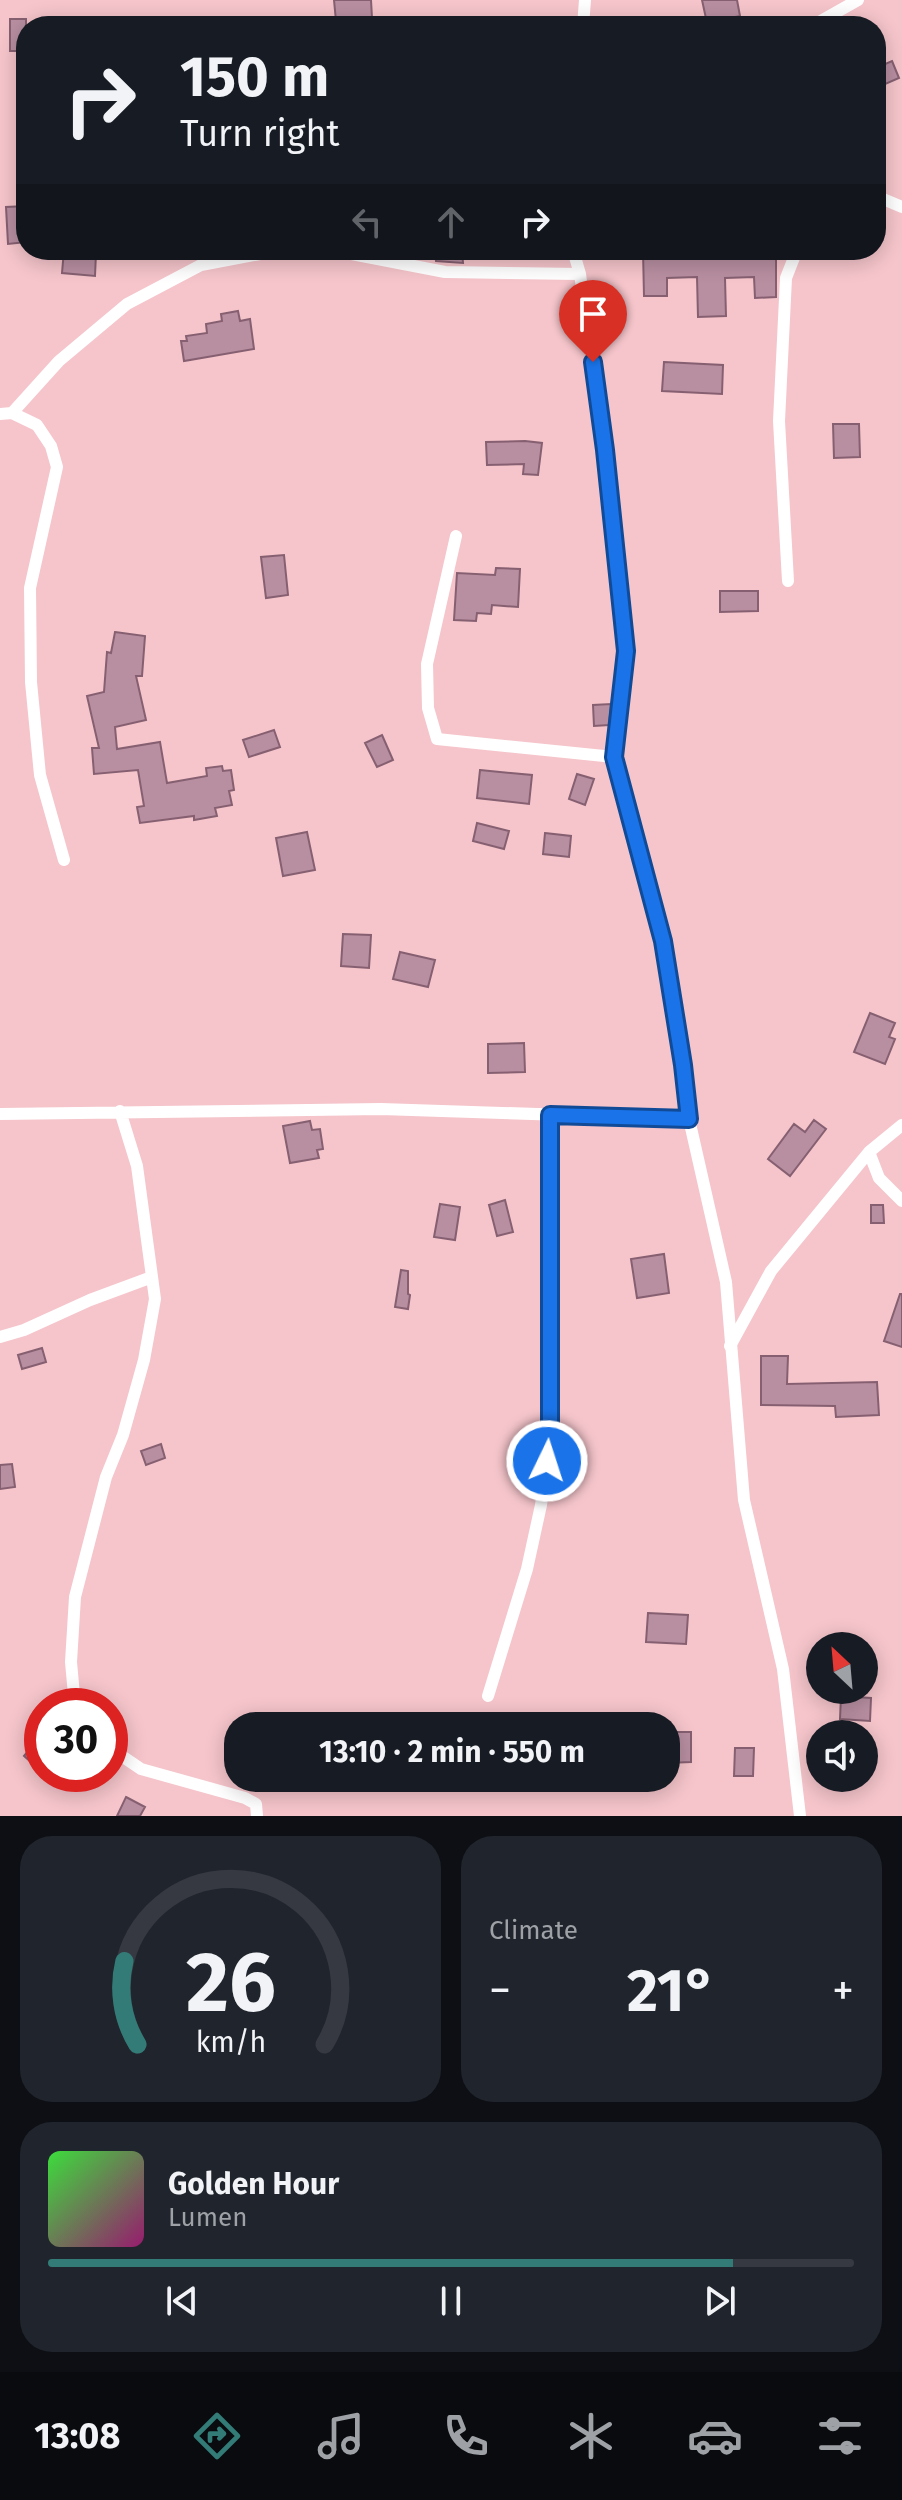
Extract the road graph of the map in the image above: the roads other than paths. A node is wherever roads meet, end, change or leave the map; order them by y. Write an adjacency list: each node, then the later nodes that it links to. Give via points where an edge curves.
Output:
1 (858, 0): 2 (street)
2 (830, 16)
3 (228, 260): 8 (street, via 201,265 127,304)
4 (383, 260): 7 (street, via 445,272)
5 (576, 260): 7 (street)
6 (793, 260): 10 (street, via 786,278 779,421)
7 (580, 274): 11 (street, via 626,651)
8 (6, 414): 12 (street, via 37,425 57,467 30,588 31,682 40,775)
9 (456, 536): 11 (street, via 427,664 428,708 437,739)
10 (788, 581)
11 (614, 757): 16 (street, via 663,941)
12 (64, 860)
13 (120, 1111): 14 (street); 15 (street, via 381,1109); 20 (street, via 137,1166)
14 (0, 1114)
15 (550, 1115): 16 (street); 24 (street, via 550,1439 527,1569)
16 (689, 1119): 22 (street, via 726,1282)
17 (902, 1125): 18 (street)
18 (869, 1152): 19 (street, via 879,1178); 22 (street, via 771,1271)
19 (902, 1201)
20 (152, 1277): 21 (street); 23 (street, via 155,1299 144,1360 75,1597)
21 (0, 1337)
22 (730, 1346): 27 (street, via 744,1500 783,1669)
23 (73, 1688)
24 (488, 1696)
25 (128, 1760): 26 (street, via 141,1769 245,1798 256,1804)
26 (257, 1816)
27 (800, 1816)

